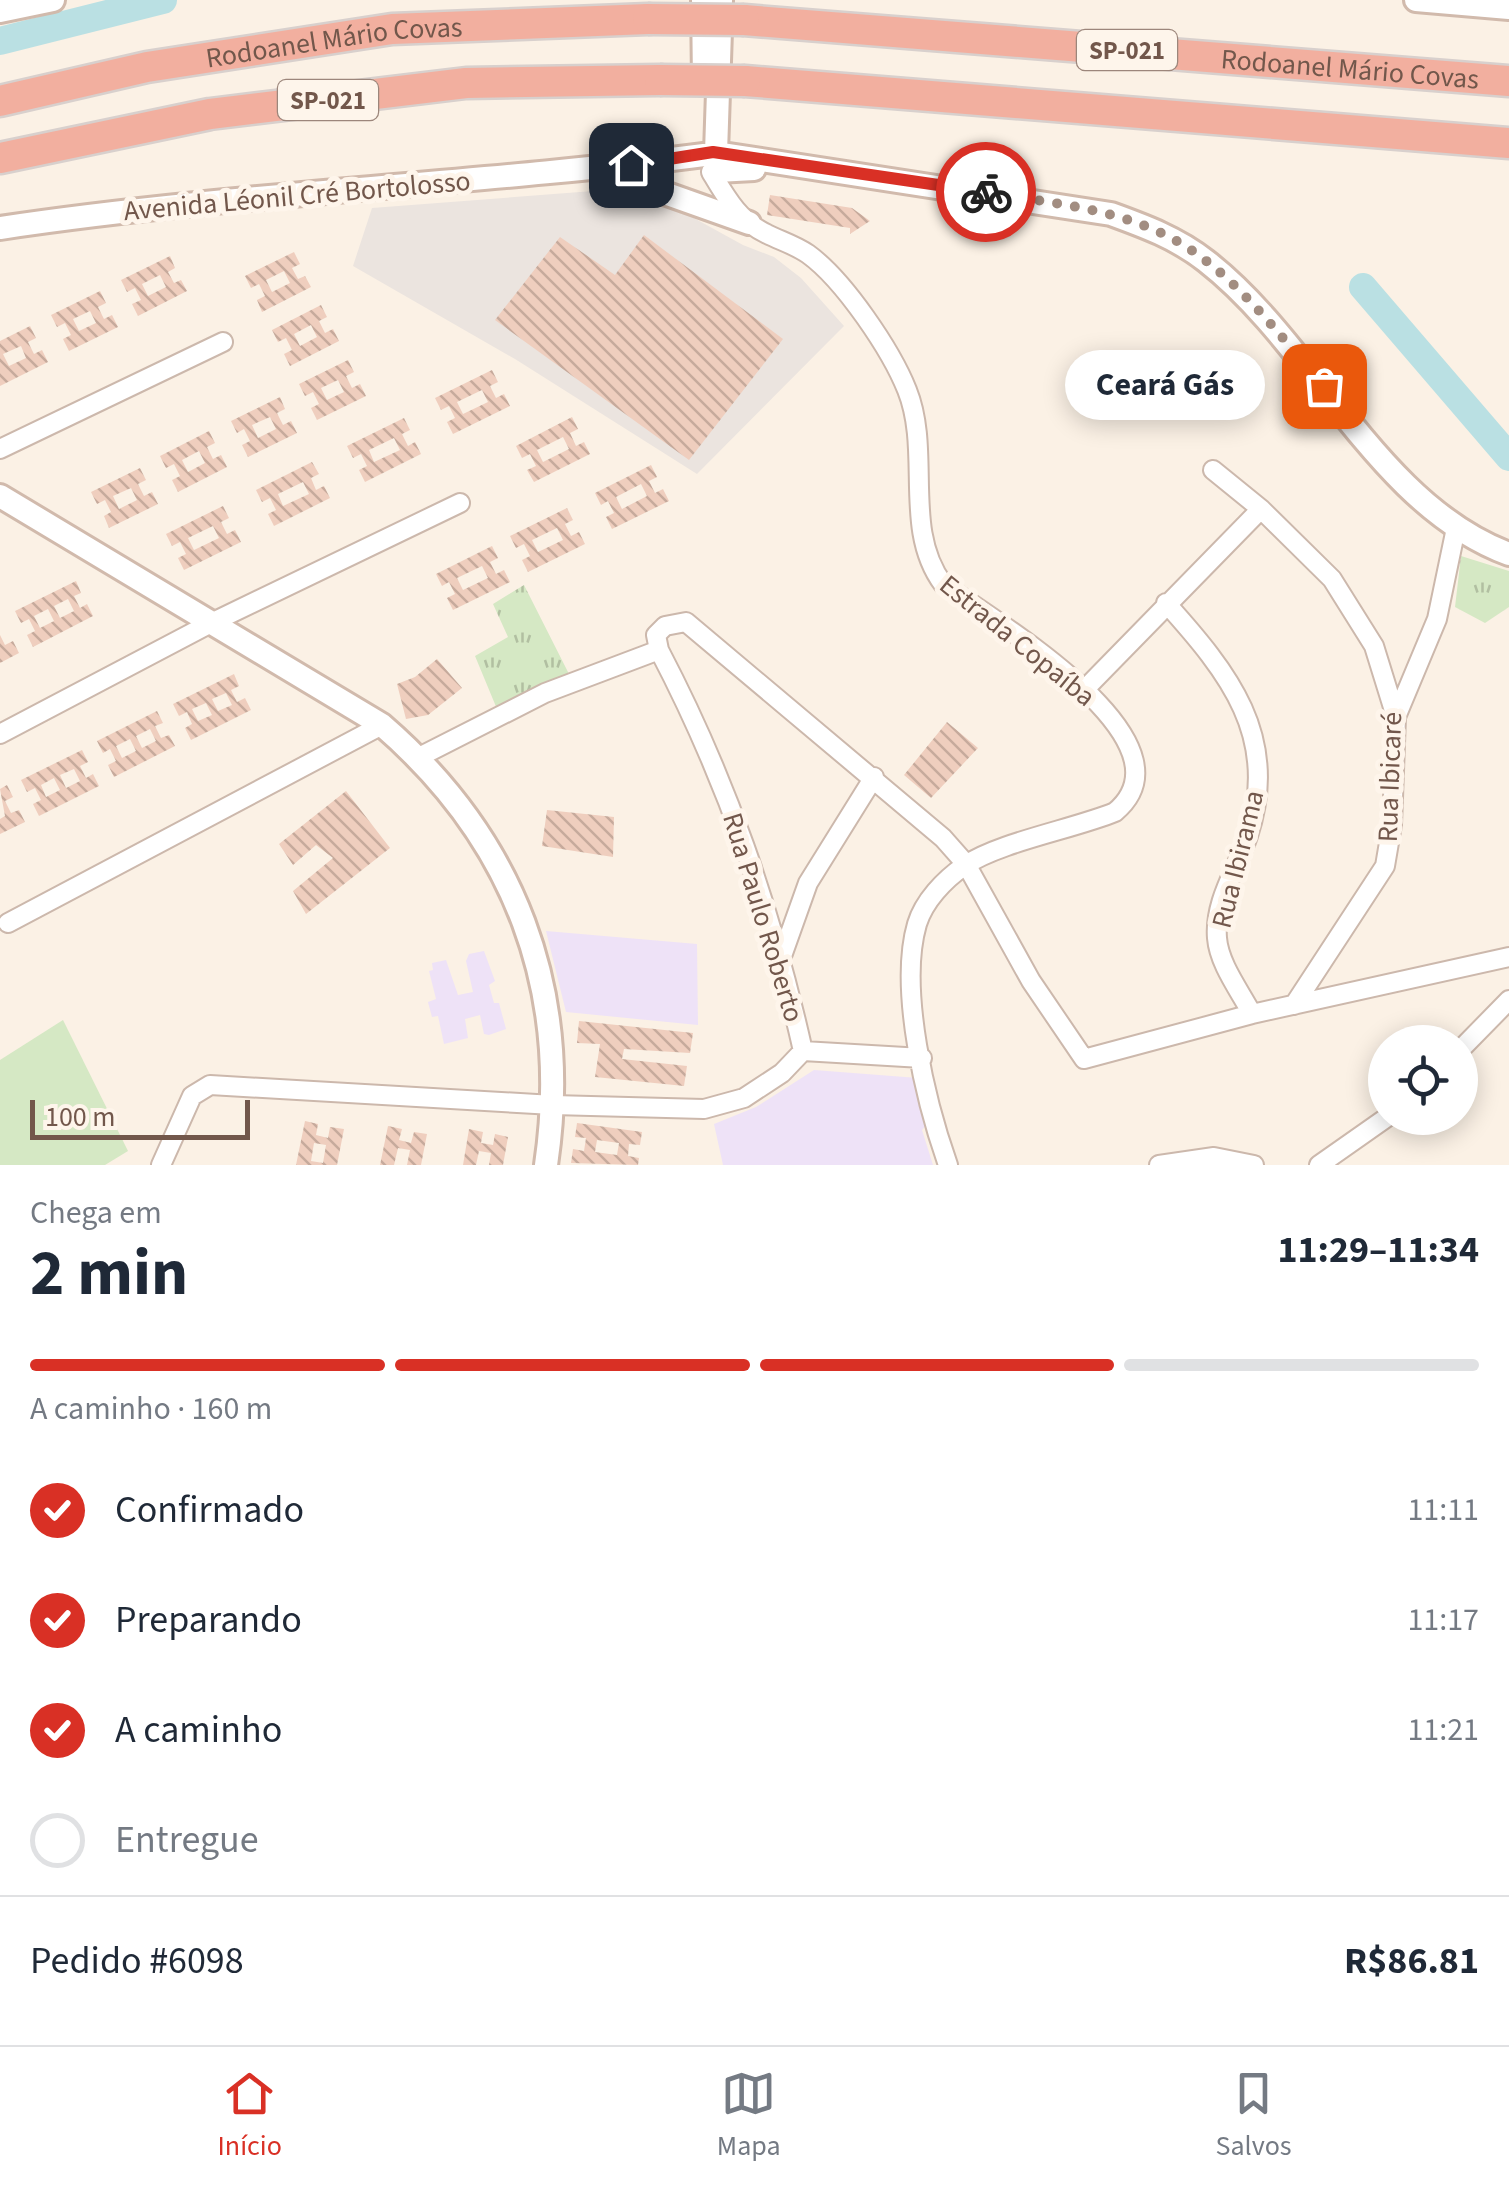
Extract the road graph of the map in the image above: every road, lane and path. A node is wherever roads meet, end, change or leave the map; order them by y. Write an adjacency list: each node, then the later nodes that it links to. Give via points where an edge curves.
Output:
1 (53, 0): 6 (main road)
2 (703, 0): 11 (main road)
3 (1416, 0): 4 (main road)
4 (1509, 8)
5 (733, 10): 7 (highway, Rodoanel Mário Covas / SP-021); 8 (highway, Rodoanel Mário Covas / SP-021, bridge, via 392,29 146,68); 11 (main road)
6 (0, 12)
7 (1509, 81)
8 (0, 102)
9 (1509, 144): 10 (highway, Rodoanel Mário Covas / SP-021, bridge, via 745,81 660,80 466,83 210,114)
10 (0, 158)
11 (710, 162): 12 (main road, Avenida Léonil Cré Bortolosso); 13 (street, Estrada Copaíba, via 735,211); 21 (main road, Avenida Léonil Cré Bortolosso, via 808,166 1110,214 1183,245 1246,299 1414,494)
12 (594, 169): 13 (main road); 14 (main road, Avenida Léonil Cré Bortolosso, via 140,207)
13 (749, 223): 26 (street, Estrada Copaíba, via 811,257 890,358 908,392 931,568 943,584)
14 (0, 228)
15 (223, 342): 16 (street)
16 (0, 449)
17 (1213, 470): 20 (street, Rua Ibicaré)
18 (0, 496): 24 (main road)
19 (460, 503): 24 (street)
20 (1262, 509): 23 (street); 27 (street, Rua Ibicaré, via 1348,601 1374,646)
21 (1456, 528): 22 (main road, Avenida Léonil Cré Bortolosso); 27 (street, via 1437,619)
22 (1509, 554)
23 (1166, 604): 26 (street); 38 (street, Rua Ibirama, via 1233,684 1254,736 1255,811 1223,894 1217,940)
24 (210, 624): 28 (main road); 29 (street)
25 (659, 650): 30 (street, via 546,694); 31 (street, via 660,630 686,622); 34 (street, Rua Paulo Roberto, via 712,752)
26 (1085, 689): 32 (street, Estrada Copaíba, via 1129,738 1138,763 1128,801 1095,820)
27 (1396, 716): 37 (street, Rua Ibicaré, via 1385,866)
28 (382, 725): 30 (main road); 33 (street)
29 (0, 734)
30 (419, 758): 42 (main road, via 475,826 508,879 529,931 547,1008)
31 (874, 777): 32 (street); 34 (street, via 808,883)
32 (966, 864): 38 (street, via 1084,1059); 41 (street, Estrada Copaíba, via 928,900 917,924 912,963)
33 (8, 922)
34 (782, 957): 40 (street, Rua Paulo Roberto)
35 (1509, 957): 37 (street)
36 (1509, 1000): 39 (street)
37 (1294, 1005): 38 (street)
38 (1252, 1014)
39 (1478, 1032)
40 (803, 1051): 41 (street); 42 (street, Rua Paulo Roberto, via 782,1073 724,1106)
41 (922, 1058): 44 (street, Estrada Copaíba)
42 (553, 1105): 46 (street, Rua Paulo Roberto, via 210,1085 192,1096); 47 (main road)
43 (1368, 1132): 45 (street)
44 (945, 1157): 48 (street)
45 (1329, 1163)
46 (161, 1165)
47 (546, 1165)
48 (964, 1165)
49 (1158, 1165): 50 (street, via 1214,1157)
50 (1254, 1165)

